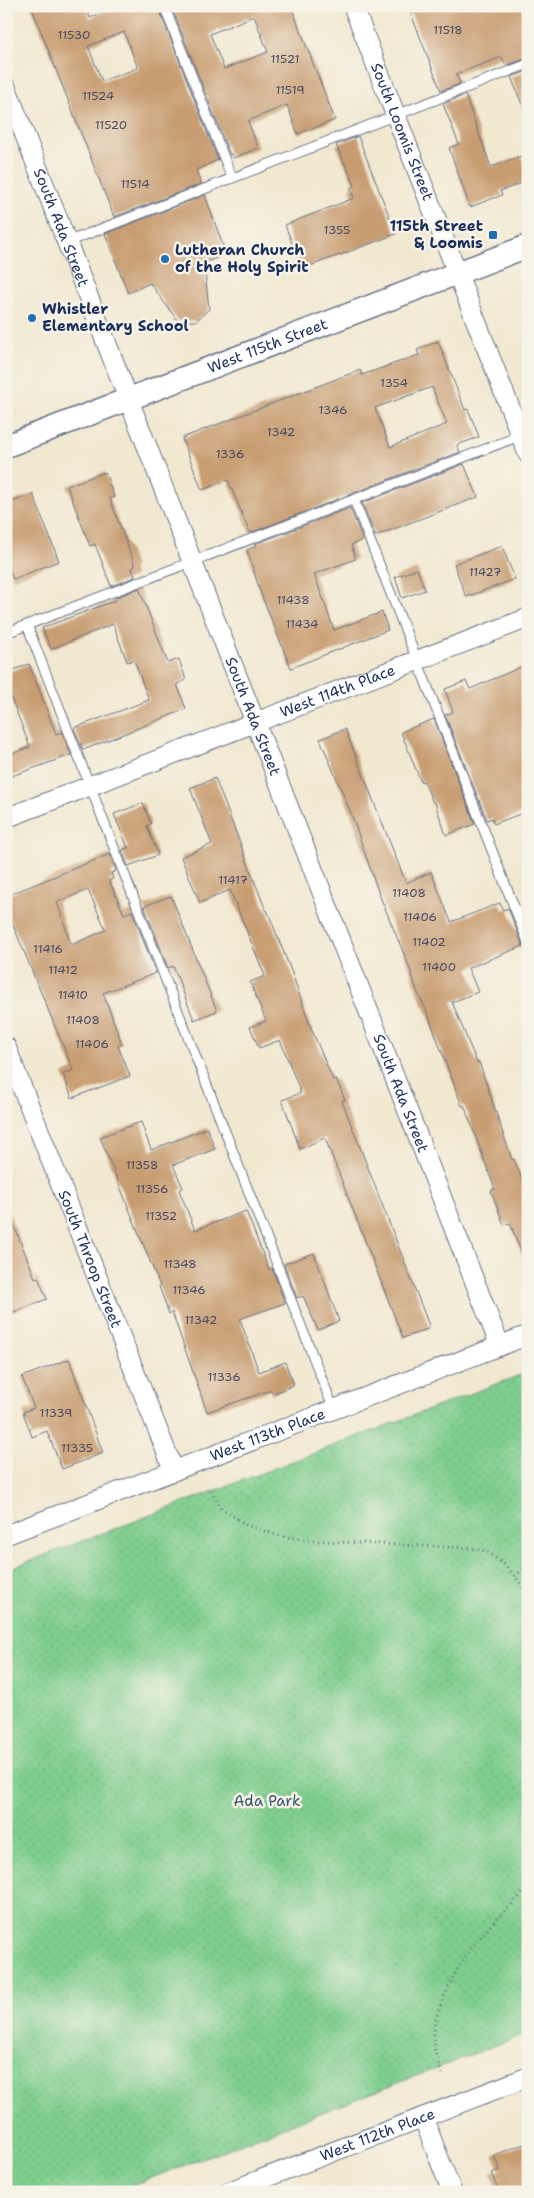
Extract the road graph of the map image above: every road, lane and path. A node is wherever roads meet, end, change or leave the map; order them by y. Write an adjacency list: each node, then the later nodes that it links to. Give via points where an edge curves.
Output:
1 (164, 6): 6 (lane)
2 (353, 6): 5 (street, South Loomis Street)
3 (528, 64): 5 (lane)
4 (6, 87): 7 (street, South Ada Street)
5 (396, 116): 6 (lane); 9 (street, South Loomis Street)
6 (232, 178): 7 (lane)
7 (67, 242): 10 (street, South Ada Street)
8 (528, 246): 9 (street, West 115th Street)
9 (457, 273): 10 (street, West 115th Street); 11 (street, South Loomis Street)
10 (128, 399): 12 (street, West 115th Street); 15 (street, South Ada Street)
11 (524, 434): 13 (street, South Loomis Street); 14 (lane)
12 (6, 446)
13 (528, 454)
14 (354, 500): 15 (lane); 19 (lane)
15 (192, 562): 17 (lane); 20 (street, South Ada Street)
16 (528, 618): 19 (street, West 114th Place)
17 (27, 625): 18 (lane); 21 (lane)
18 (6, 632)
19 (417, 661): 20 (street, West 114th Place); 23 (lane)
20 (255, 723): 21 (street, West 114th Place); 26 (street, South Ada Street)
21 (90, 786): 22 (street, West 114th Place); 27 (lane)
22 (6, 818)
23 (528, 942)
24 (6, 1046): 28 (street, South Throop Street)
25 (528, 1335): 26 (street, West 113th Place)
26 (500, 1346): 27 (street, West 113th Place)
27 (334, 1410): 28 (street, West 113th Place)
28 (174, 1471): 30 (street, West 113th Place)
29 (211, 1490): 32 (path, via 220,1507 246,1525 280,1536 317,1542 470,1548 486,1551)
30 (7, 1533)
31 (528, 1565): 32 (path)
32 (515, 1577): 33 (path)
33 (528, 1593)
34 (528, 1888): 35 (path, via 488,1926 453,1974 434,2022 434,2042)
35 (442, 2074)
36 (528, 2076): 37 (street, West 112th Place)
37 (423, 2117): 38 (street, West 112th Place); 39 (street)
38 (228, 2192)
39 (452, 2192)

